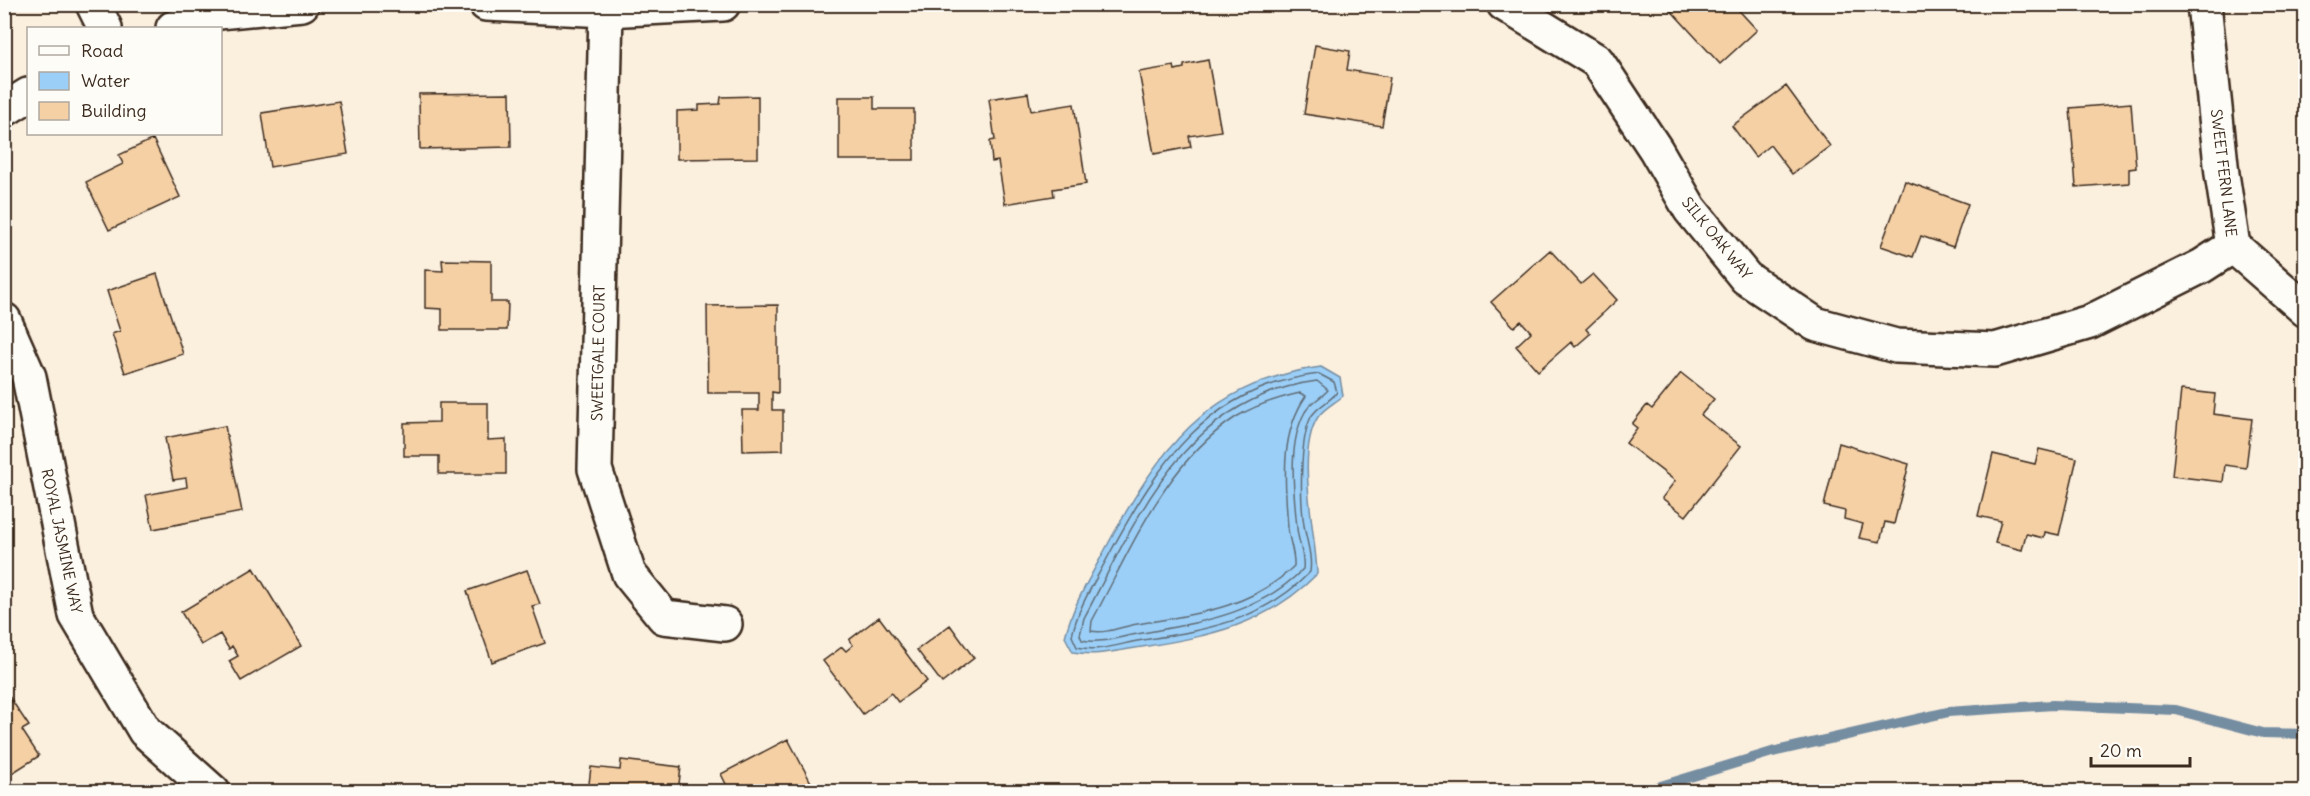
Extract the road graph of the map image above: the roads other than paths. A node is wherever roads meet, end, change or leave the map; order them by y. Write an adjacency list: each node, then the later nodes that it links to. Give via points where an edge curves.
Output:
1 (93, 4): 8 (street)
2 (302, 4): 9 (street, via 219,12)
3 (486, 4): 7 (street)
4 (723, 4): 7 (street)
5 (1504, 4): 12 (street, SILK OAK WAY, via 1597,61 1690,209 1746,278 1815,324 1896,346 1995,350 2090,322 2202,266)
6 (2204, 4): 12 (street, SWEET FERN LANE)
7 (606, 10): 15 (street, SWEETGALE COURT, via 595,469 629,574 664,617)
8 (104, 27)
9 (176, 27)
10 (27, 97): 11 (street)
11 (4, 110)
12 (2233, 246): 13 (street, SWEET FERN LANE)
13 (2306, 310)
14 (4, 320): 16 (street, ROYAL JASMINE WAY, via 29,377 76,615 145,731)
15 (725, 624)
16 (213, 792)

